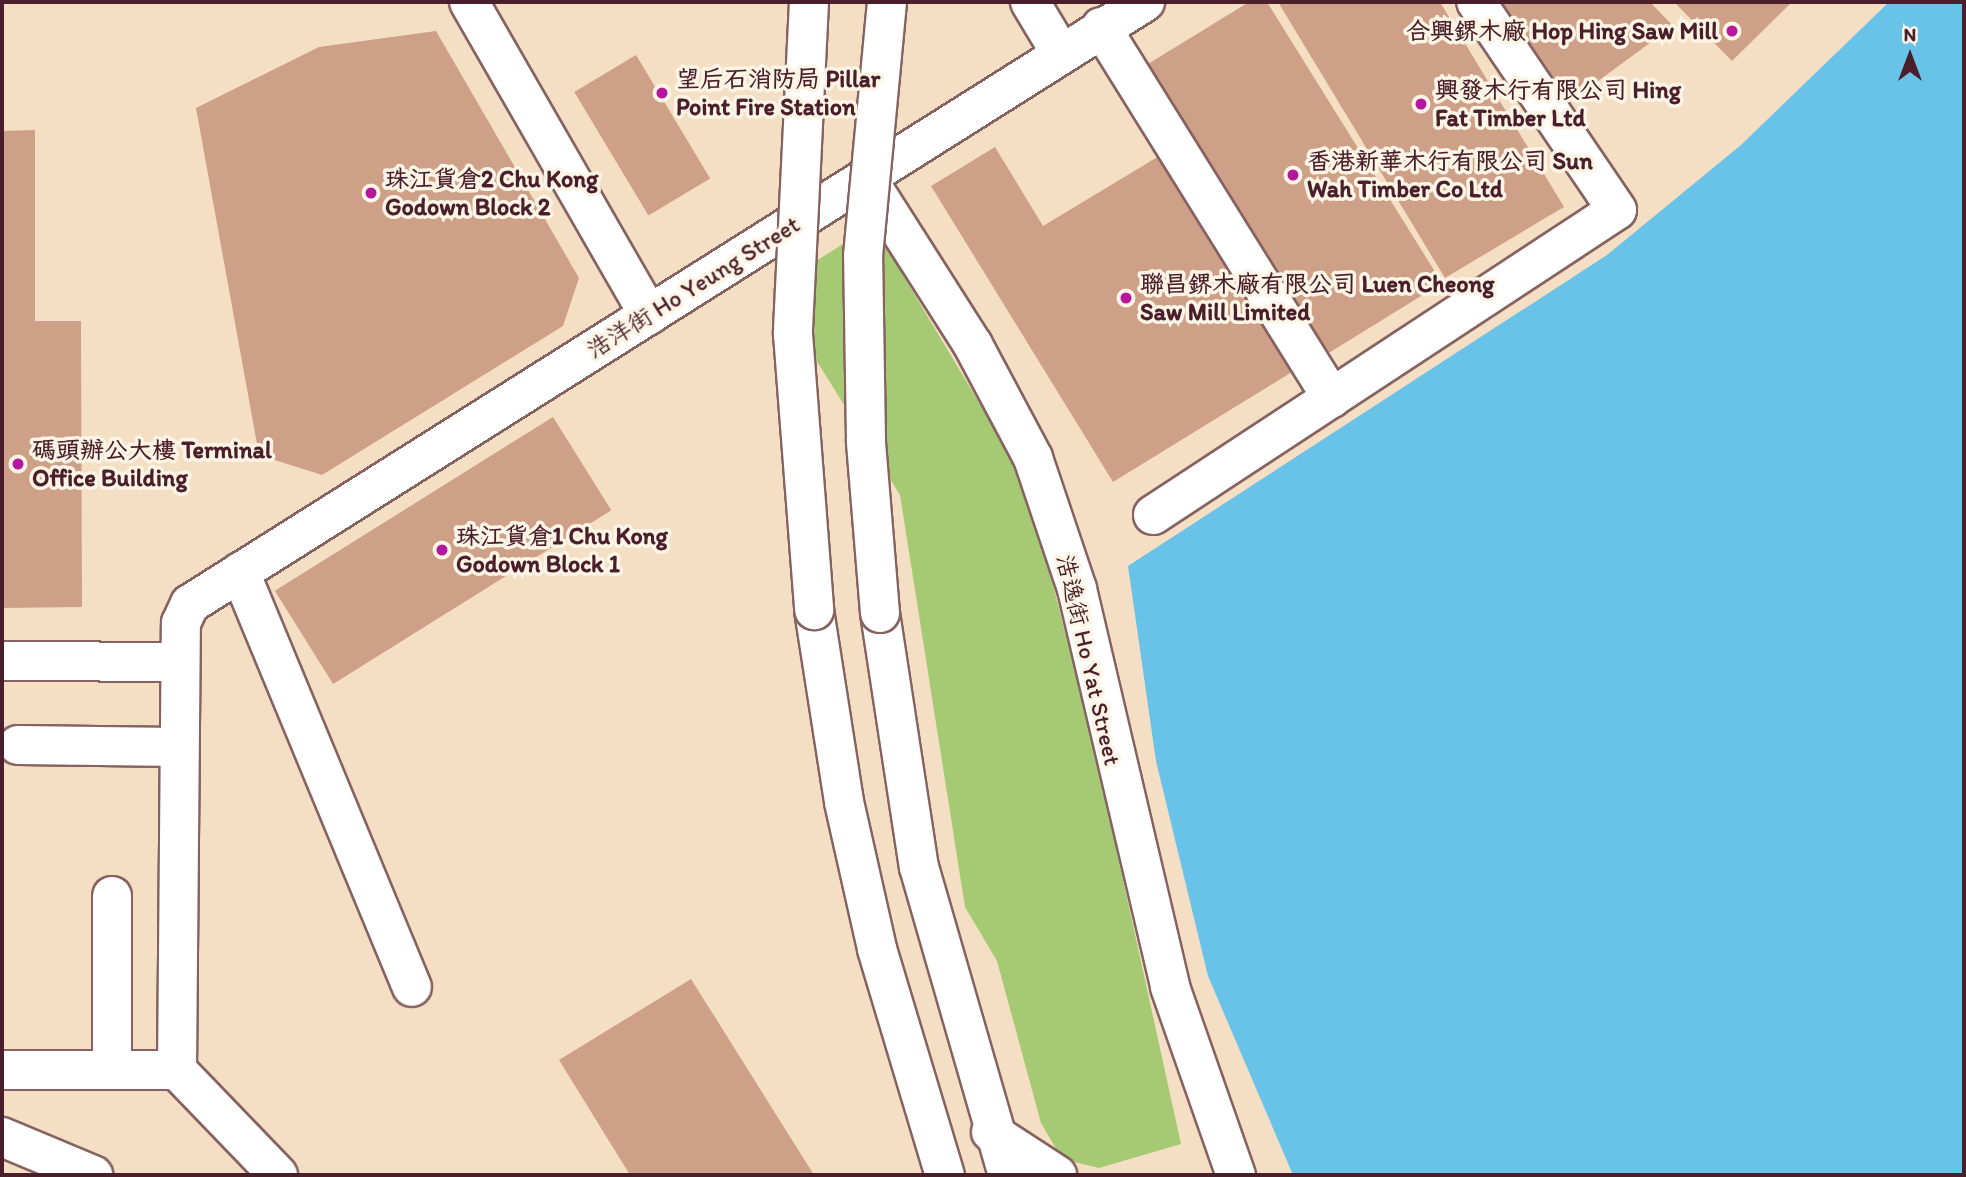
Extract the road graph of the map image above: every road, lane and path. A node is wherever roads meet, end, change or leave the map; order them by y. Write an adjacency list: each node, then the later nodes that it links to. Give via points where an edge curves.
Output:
1 (469, 2): 10 (main road)
2 (809, 2): 27 (main road, bridge, via 793,334 814,611 844,802 877,949)
3 (887, 2): 23 (main road, bridge, via 863,256 866,441 880,612 919,867)
4 (1030, 2): 8 (main road)
5 (1145, 2): 7 (main road, 浩洋街 Ho Yeung Street)
6 (1476, 2): 11 (main road, via 1617,210)
7 (1101, 27): 8 (main road, 浩洋街 Ho Yeung Street); 11 (main road)
8 (1060, 52): 9 (main road, 浩洋街 Ho Yeung Street)
9 (866, 177): 10 (main road, 浩洋街 Ho Yeung Street); 30 (main road, 浩逸街 Ho Yat Street, via 973,345 1033,458 1077,589 1170,988)
10 (649, 315): 13 (main road, 浩洋街 Ho Yeung Street)
11 (1332, 398): 12 (main road)
12 (1153, 515)
13 (240, 572): 15 (main road, 浩洋街 Ho Yeung Street, via 190,604 181,623); 19 (main road)
14 (2, 661): 15 (main road)
15 (180, 662): 17 (main road, 浩洋街 Ho Yeung Street)
16 (18, 745): 17 (main road)
17 (179, 747): 22 (main road, 浩洋街 Ho Yeung Street)
18 (112, 896): 21 (main road)
19 (412, 988)
20 (2, 1070): 21 (main road)
21 (112, 1070): 22 (main road)
22 (177, 1070): 26 (main road)
23 (991, 1132): 28 (main road); 29 (main road)
24 (2, 1137): 25 (main road)
25 (93, 1175)
26 (278, 1175)
27 (945, 1175)
28 (1007, 1175)
29 (1057, 1175)
30 (1236, 1175)

